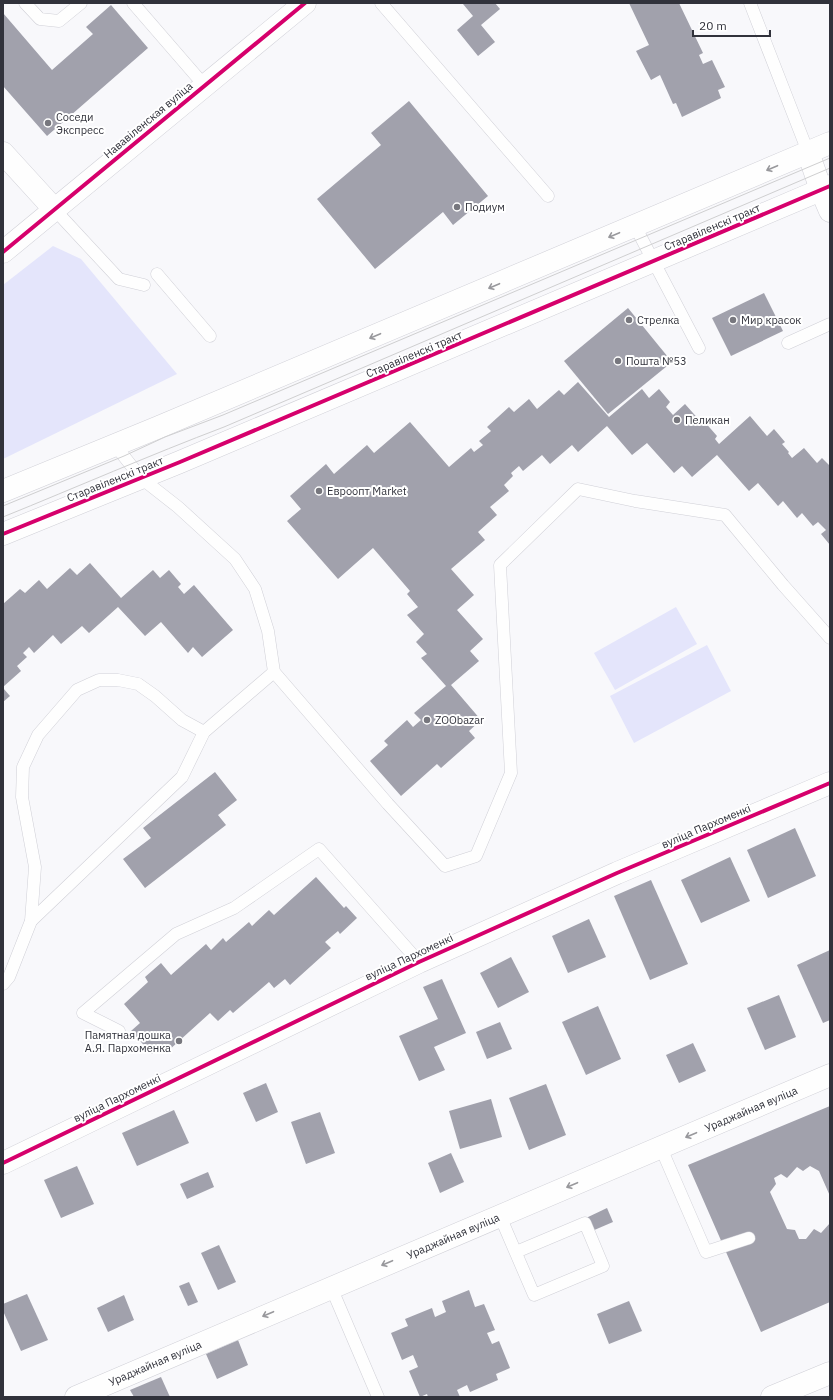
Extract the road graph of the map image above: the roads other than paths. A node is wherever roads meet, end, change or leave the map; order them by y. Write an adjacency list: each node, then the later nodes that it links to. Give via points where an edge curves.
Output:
1 (25, 3): 2 (lane, via 40,19 59,21)
2 (81, 3)
3 (134, 3): 7 (lane)
4 (305, 3): 7 (street, Нававіленская вуліца)
5 (382, 3): 12 (lane)
6 (750, 3): 9 (lane)
7 (204, 85): 13 (street, Нававіленская вуліца)
8 (830, 144): 9 (street)
9 (808, 152): 11 (street); 15 (street, one-way to 15)
10 (3, 153): 13 (street)
11 (825, 188): 14 (street); 17 (street, Старавіленскі тракт)
12 (548, 196)
13 (55, 210): 16 (street, Нававіленская вуліца); 19 (lane, via 119,279)
14 (830, 211)
15 (635, 226): 17 (lane); 24 (street, one-way to 24)
16 (3, 252)
17 (653, 262): 23 (lane); 25 (street, Старавіленскі тракт)
18 (157, 274): 21 (lane)
19 (144, 285)
20 (830, 324): 22 (lane)
21 (210, 336)
22 (788, 343)
23 (699, 348)
24 (115, 445): 25 (lane); 26 (street)
25 (141, 478): 27 (street, Старавіленскі тракт); 29 (lane, via 178,507 235,559 255,589 268,631)
26 (3, 491)
27 (3, 534)
28 (830, 638): 29 (lane, via 725,515 578,489 500,565 511,773 476,856 445,866)
29 (274, 672): 30 (lane)
30 (204, 732): 32 (lane, via 182,777); 32 (lane, via 182,720 138,684 99,680 77,690 38,735 23,768 22,797 35,867)
31 (830, 783): 33 (street, вуліца Пархоменкі, via 617,873)
32 (32, 921): 34 (lane, via 9,978)
33 (419, 962): 35 (lane, via 319,849 234,908 176,934 83,1013); 38 (street, вуліца Пархоменкі)
34 (3, 984)
35 (119, 1031)
36 (830, 1075): 37 (street, Ураджайная вуліца, one-way to 37)
37 (661, 1148): 39 (street, Ураджайная вуліца, one-way to 39); 40 (lane, via 706,1252)
38 (3, 1164)
39 (500, 1216): 41 (lane); 42 (street, Ураджайная вуліца, one-way to 42)
40 (749, 1238)
41 (516, 1252): 41 (lane, via 534,1295 603,1266 584,1223)
42 (331, 1287): 44 (street, Ураджайная вуліца, one-way to 44); 45 (lane)
43 (830, 1373): 46 (street)
44 (76, 1397)
45 (378, 1397)
46 (772, 1397)

